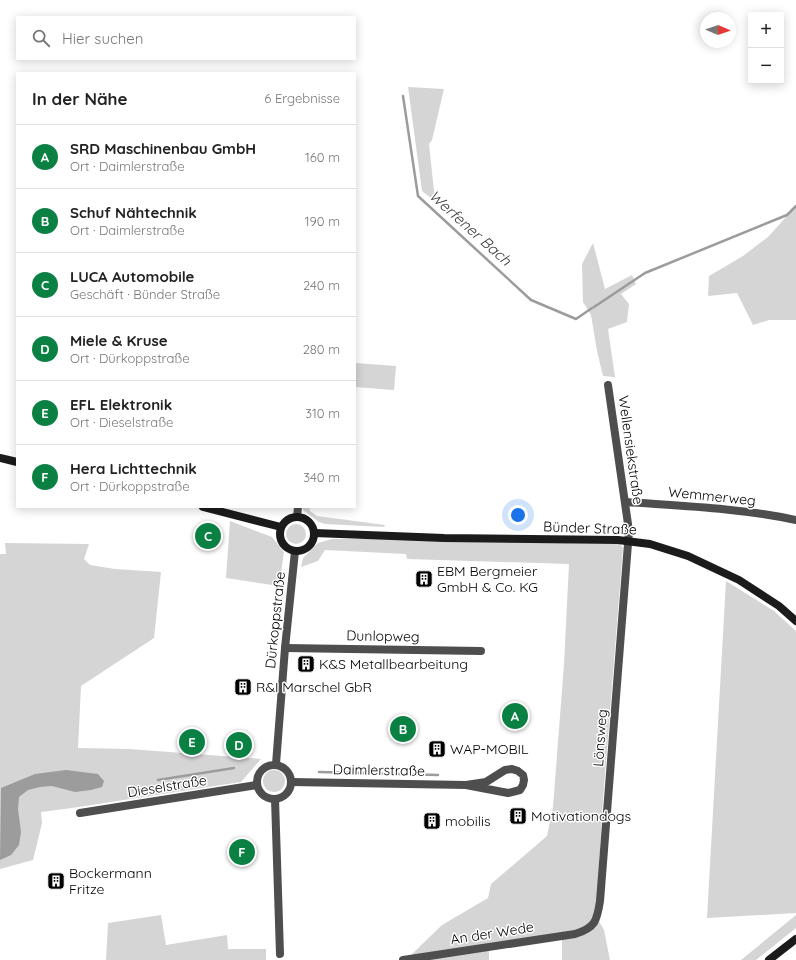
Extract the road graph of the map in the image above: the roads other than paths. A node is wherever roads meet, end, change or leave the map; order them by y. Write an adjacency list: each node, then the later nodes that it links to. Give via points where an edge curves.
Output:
1 (608, 385): 4 (street, Wellensiekstraße)
2 (0, 458): 3 (street)
3 (16, 462)
4 (626, 502): 8 (street, Wemmerweg, via 714,508); 11 (street, Wellensiekstraße)
5 (207, 508): 9 (street)
6 (298, 508): 7 (street)
7 (297, 517): 9 (street, via 288,519); 10 (street, via 310,523)
8 (796, 520)
9 (281, 527): 12 (street, via 282,542)
10 (314, 533): 11 (street, Bünder Straße); 12 (street, via 306,548)
11 (628, 542): 13 (street, Bünder Straße, via 650,544 681,553 712,567 739,580 772,601); 22 (street, Lönsweg, via 600,901 593,925)
12 (295, 551): 14 (street, Dürkoppstraße)
13 (796, 621)
14 (285, 648): 15 (street, Dunlopweg); 16 (street, Dürkoppstraße)
15 (481, 651)
16 (276, 764): 17 (street, via 285,768); 18 (street, via 261,770)
17 (291, 782): 19 (street, Daimlerstraße); 20 (street, via 288,792)
18 (257, 785): 20 (street, via 262,794); 21 (street, Dieselstraße)
19 (466, 785): 19 (street, Daimlerstraße, via 508,793 520,790 524,780 518,771 512,769 505,770 486,782)
20 (275, 799): 24 (street)
21 (80, 813)
22 (585, 931): 25 (street, An der Wede)
23 (796, 939): 27 (street)
24 (280, 954)
25 (424, 958): 26 (street, An der Wede)
26 (403, 960)
27 (769, 960)

